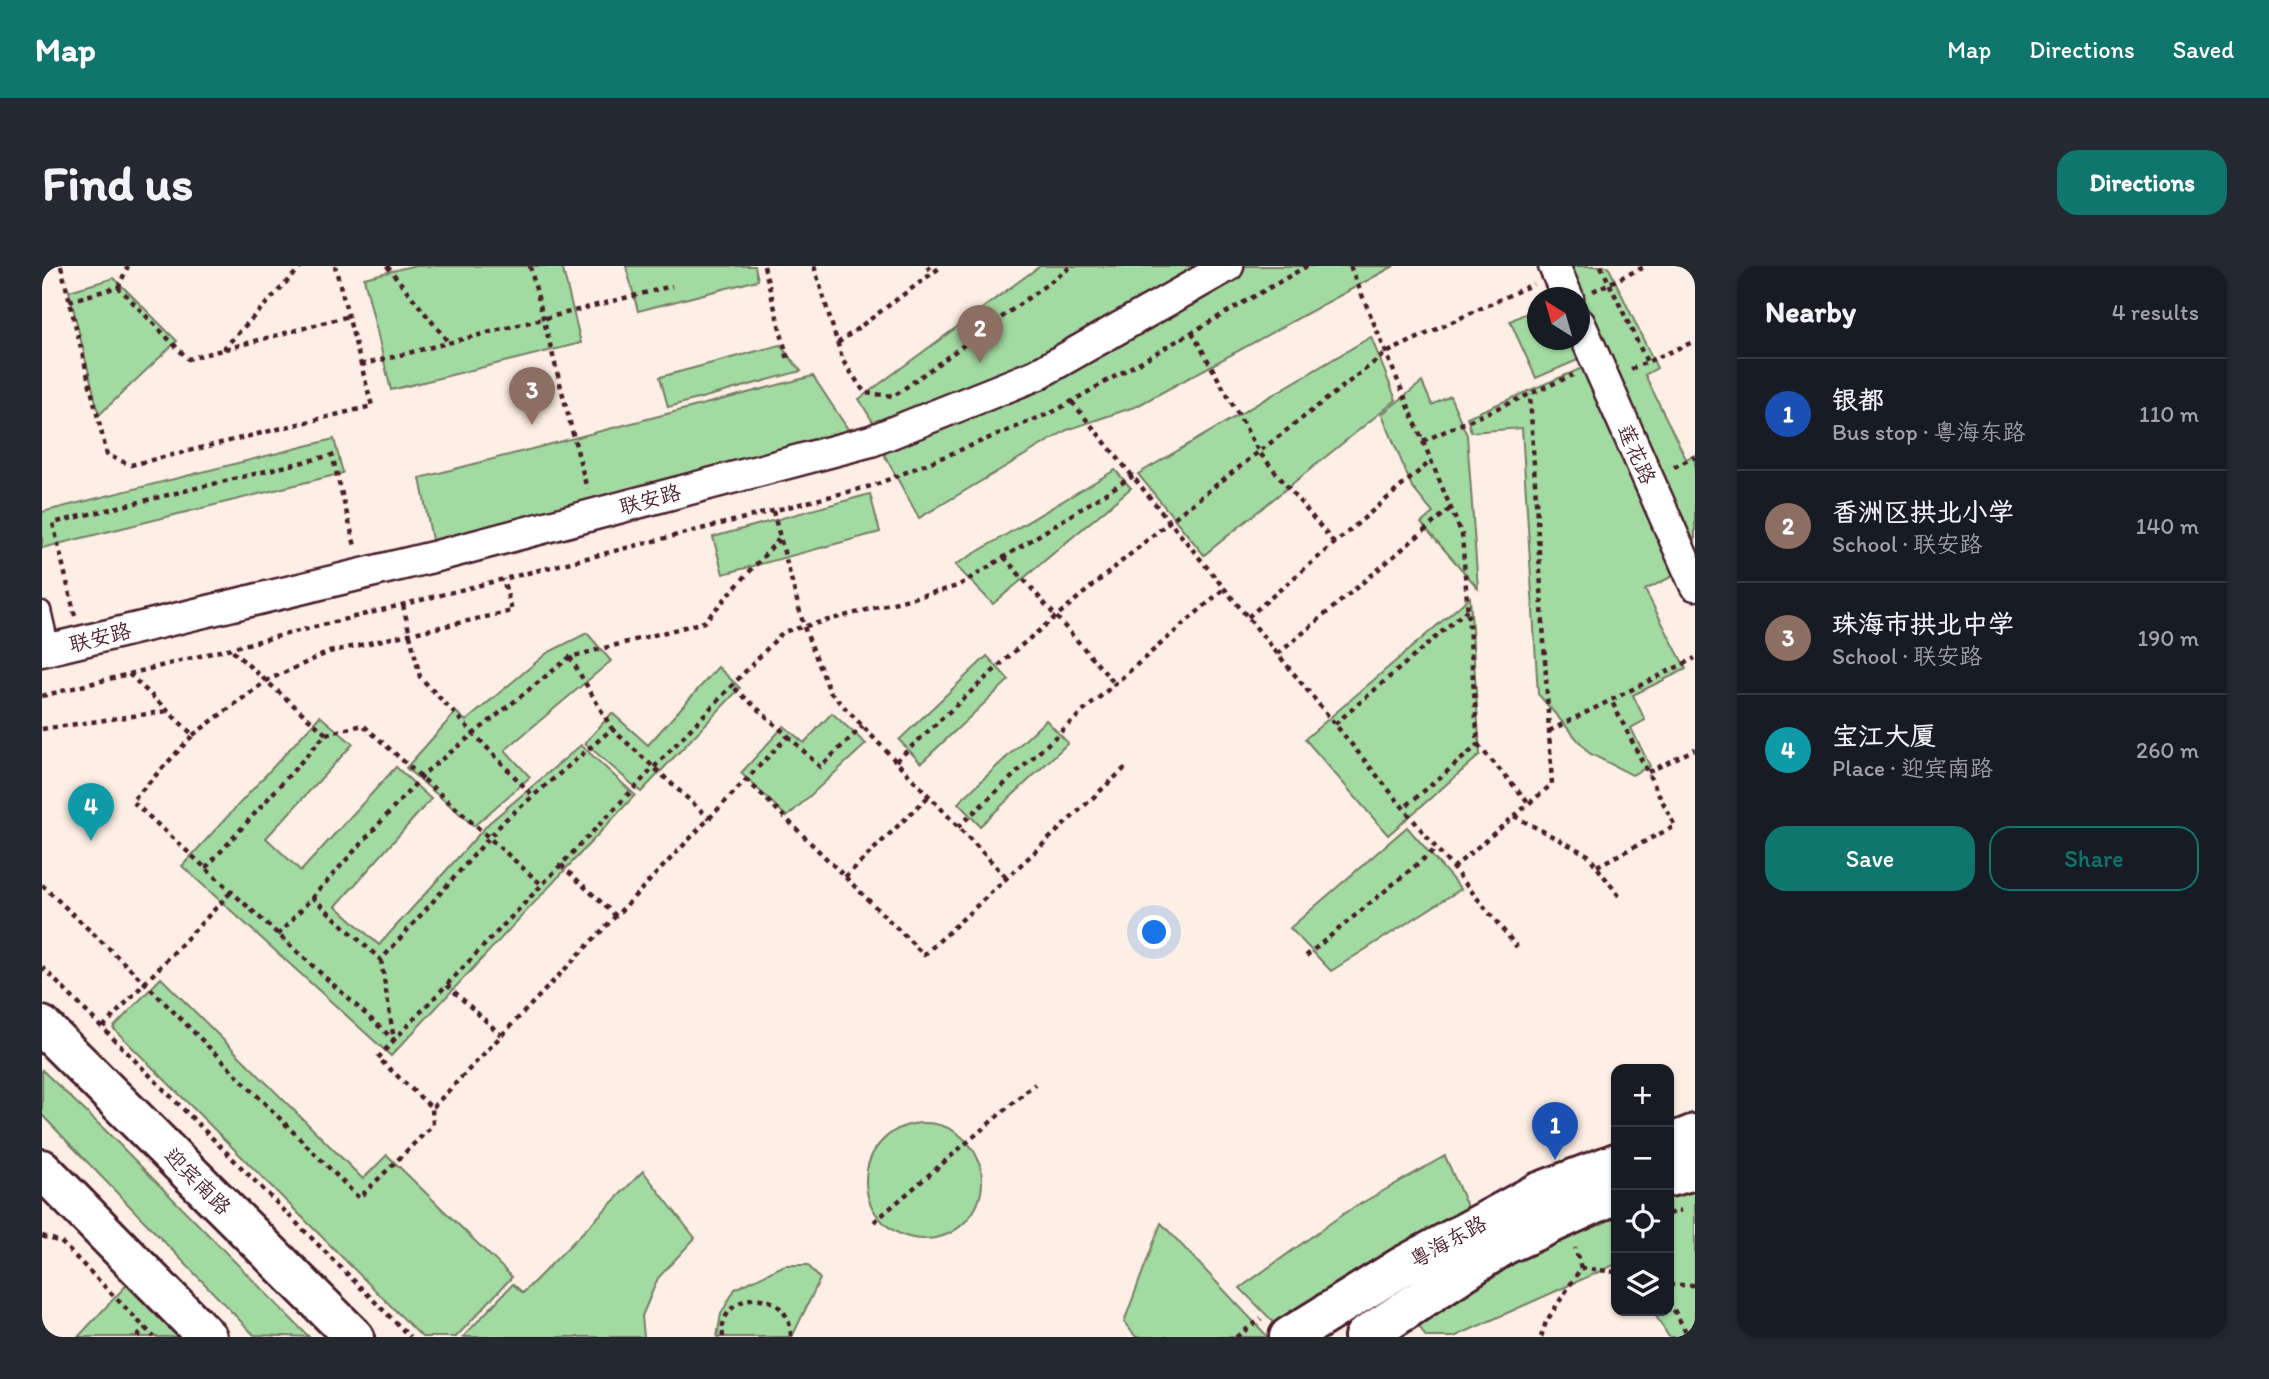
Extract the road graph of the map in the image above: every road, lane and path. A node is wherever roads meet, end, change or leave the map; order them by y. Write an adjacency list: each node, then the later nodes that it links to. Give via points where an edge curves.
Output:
1 (61, 266): 21 (path)
2 (128, 266): 20 (path)
3 (302, 266): 29 (path)
4 (335, 266): 22 (path)
5 (387, 266): 26 (path)
6 (530, 266): 23 (path)
7 (764, 266): 31 (path)
8 (814, 266): 27 (path)
9 (927, 266): 16 (path)
10 (942, 266): 16 (path)
11 (1072, 266): 27 (path, via 894,396 865,393 843,361)
12 (1228, 266): 52 (street, 联安路, via 1037,375 871,441)
13 (1350, 266): 30 (path)
14 (1601, 266): 18 (path)
15 (1646, 266): 18 (path)
16 (933, 272): 27 (path)
17 (1567, 282): 18 (path); 30 (path)
18 (1609, 284): 32 (path)
19 (672, 286): 23 (path)
20 (118, 288): 21 (path); 29 (path, via 188,359)
21 (69, 301): 33 (path, via 107,455 131,465 372,406)
22 (349, 316): 29 (path); 33 (path)
23 (544, 318): 26 (path); 42 (path)
24 (1192, 332): 40 (path)
25 (1695, 341): 32 (path)
26 (449, 343): 33 (path)
27 (838, 343)
28 (1590, 347): 34 (street, 莲花路)
29 (222, 350)
30 (1386, 352): 39 (path); 40 (path)
31 (788, 360)
32 (1647, 362): 34 (path)
33 (362, 365)
34 (1601, 372): 35 (path); 54 (street, 莲花路)
35 (1530, 394): 39 (path); 79 (path)
36 (900, 400): 38 (path)
37 (1072, 402): 43 (path)
38 (888, 405)
39 (1423, 441): 41 (path)
40 (1259, 452): 48 (path); 50 (path)
41 (1431, 460): 46 (path); 50 (path)
42 (584, 476)
43 (1133, 476): 48 (path); 51 (path)
44 (587, 489): 45 (path)
45 (574, 492)
46 (1451, 508): 58 (path, via 1462,535); 66 (path)
47 (773, 511): 49 (path)
48 (1170, 521): 55 (path); 59 (path)
49 (780, 538): 61 (path); 67 (path, via 704,622)
50 (1334, 543): 60 (path)
51 (1004, 557): 59 (path); 61 (path, via 958,586)
52 (362, 574): 63 (street, 联安路); 63 (path, via 332,455 319,458 53,523)
53 (503, 579): 62 (path, via 512,611)
54 (1695, 585)
55 (1225, 589): 60 (path); 71 (path)
56 (402, 605): 62 (path)
57 (42, 610): 65 (lane)
58 (1468, 610): 75 (path); 84 (path)
59 (1057, 616): 71 (path); 86 (path)
60 (1248, 617): 66 (path)
61 (804, 627): 72 (path, via 783,632); 76 (path, via 830,692)
62 (410, 635): 70 (path, via 329,652); 81 (path, via 420,677)
63 (81, 641): 65 (street, 联安路)
64 (229, 648): 70 (path)
65 (46, 650)
66 (1278, 654): 75 (path)
67 (570, 657): 78 (path); 81 (path)
68 (1695, 658): 73 (path)
69 (129, 674): 74 (path)
70 (266, 681): 80 (path); 82 (path)
71 (1115, 684): 98 (path)
72 (732, 686): 83 (path); 88 (path)
73 (1611, 700): 79 (path); 89 (path)
74 (168, 711): 77 (path); 82 (path)
75 (1335, 723): 95 (path)
76 (863, 726): 83 (path, via 820,767); 86 (path)
77 (42, 729)
78 (612, 729): 88 (path); 92 (path)
79 (1549, 731): 94 (path, via 1552,784)
80 (326, 734): 90 (path, via 363,725); 104 (path)
81 (473, 734): 90 (path); 92 (path)
82 (193, 735): 104 (path, via 132,801)
83 (788, 736): 91 (path)
84 (1478, 745): 94 (path); 95 (path)
85 (1695, 749): 89 (path)
86 (896, 761): 93 (path)
87 (1126, 766): 106 (path)
88 (654, 768): 97 (path); 101 (path)
89 (1648, 772): 102 (path, via 1675,826)
90 (422, 777): 99 (path); 111 (path)
91 (746, 779): 97 (path); 105 (path)
92 (533, 796): 99 (path)
93 (929, 796): 98 (path); 105 (path)
94 (1529, 803): 96 (path)
95 (1404, 808): 100 (path)
96 (1513, 816): 102 (path, via 1588,855); 103 (path)
97 (709, 818): 112 (path)
98 (958, 827): 106 (path)
99 (490, 837): 108 (path); 116 (path)
100 (1437, 848): 103 (path); 115 (path)
101 (561, 865): 108 (path); 112 (path)
102 (1597, 866): 110 (path)
103 (1453, 867): 114 (path)
104 (206, 868): 109 (path)
105 (845, 877): 106 (path, via 924,954)
106 (1007, 877)
107 (42, 885): 118 (path)
108 (542, 885): 119 (path)
109 (231, 892): 113 (path); 118 (path)
110 (1619, 896)
111 (312, 897): 113 (path); 116 (path)
112 (615, 916): 122 (path)
113 (278, 934): 123 (path)
114 (1517, 947)
115 (1306, 957)
116 (381, 960): 123 (path)
117 (42, 967): 121 (path)
118 (145, 983): 121 (path); 125 (path, via 359,1198 433,1125)
119 (447, 985): 122 (path); 123 (path)
120 (42, 1026): 143 (main road, 迎宾南路)
121 (103, 1027): 144 (path)
122 (501, 1035): 125 (path)
123 (394, 1040): 125 (path, via 378,1058)
124 (1035, 1084): 134 (path)
125 (432, 1108)
126 (1695, 1134): 127 (main road)
127 (1674, 1142)
128 (1611, 1165): 147 (main road, 粤海东路, via 1539,1192 1403,1266)
129 (42, 1169): 142 (main road)
130 (1695, 1170): 131 (main road)
131 (1674, 1176)
132 (1611, 1196): 133 (main road, 粤海东路)
133 (1565, 1217): 136 (path); 148 (main road, 粤海东路, via 1504,1245)
134 (874, 1222)
135 (42, 1236): 141 (path, via 61,1242)
136 (1581, 1268): 137 (path); 149 (path)
137 (1611, 1271)
138 (1674, 1285): 139 (path)
139 (1695, 1285)
140 (1674, 1310): 150 (path)
141 (154, 1337)
142 (208, 1337)
143 (354, 1337)
144 (410, 1337)
145 (723, 1337): 146 (path, via 730,1310 761,1298 772,1301 787,1316)
146 (790, 1337)
147 (1289, 1337)
148 (1364, 1337)
149 (1541, 1337)
150 (1689, 1337)

